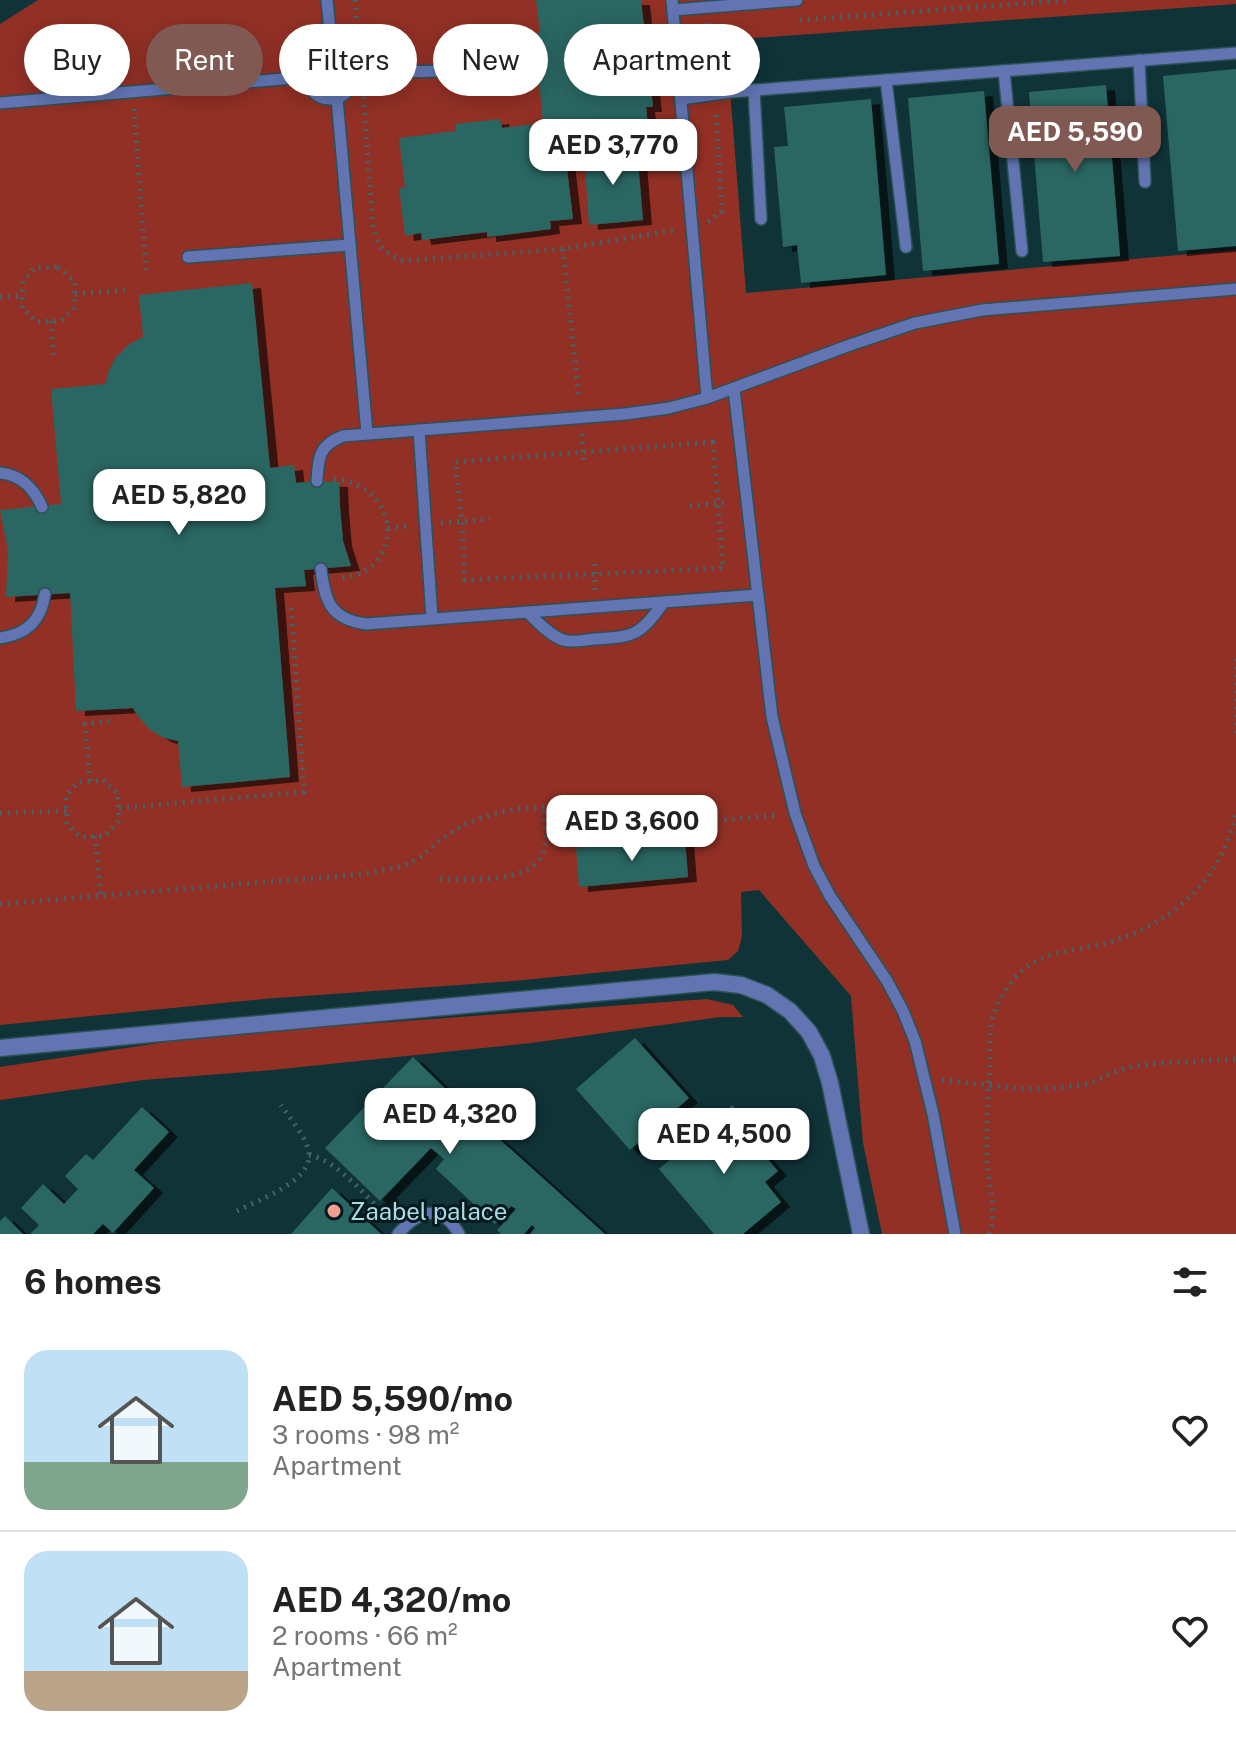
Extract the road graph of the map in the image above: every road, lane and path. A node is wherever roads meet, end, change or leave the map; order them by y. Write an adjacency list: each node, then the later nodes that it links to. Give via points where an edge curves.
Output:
1 (327, 0): 7 (lane)
2 (355, 0): 8 (path)
3 (797, 0): 5 (lane)
4 (1070, 0): 6 (path)
5 (673, 5): 22 (lane)
6 (786, 21)
7 (329, 24)
8 (356, 24)
9 (1236, 53): 10 (lane)
10 (1139, 60): 11 (lane); 24 (lane)
11 (1004, 71): 13 (lane); 28 (lane)
12 (279, 79): 15 (lane)
13 (886, 80): 14 (lane); 27 (lane)
14 (760, 90)
15 (133, 92): 23 (lane); 30 (path)
16 (319, 96): 21 (lane)
17 (341, 96): 21 (lane)
18 (359, 96): 40 (path, via 373,227 387,254 403,261 563,249)
19 (705, 96): 22 (lane)
20 (754, 96): 25 (lane)
21 (337, 99): 26 (lane)
22 (681, 99): 39 (lane)
23 (0, 103)
24 (1145, 182)
25 (761, 219)
26 (349, 245): 29 (lane); 42 (lane)
27 (906, 247)
28 (1022, 251)
29 (188, 257)
30 (146, 270)
31 (1236, 289): 38 (lane, via 982,310 915,323)
32 (125, 290): 33 (path)
33 (75, 294): 34 (path, via 75,282 58,267 34,268 23,282); 36 (path, via 74,308 61,321)
34 (23, 296): 35 (path); 36 (path, via 22,308 37,322)
35 (0, 297)
36 (51, 321): 37 (path)
37 (54, 361)
38 (734, 389): 39 (lane); 47 (lane)
39 (707, 398): 40 (lane, via 669,408)
40 (580, 417): 41 (lane); 43 (path)
41 (419, 430): 42 (lane); 60 (lane)
42 (367, 433): 46 (lane, via 343,436 324,447)
43 (583, 452): 44 (path); 48 (path, via 713,442); 53 (path, via 455,462 465,580)
44 (584, 465)
45 (0, 473): 50 (lane, via 24,481)
46 (317, 479): 52 (path, via 348,481 368,490 382,506 388,528 385,548 373,565 355,577)
47 (747, 500): 48 (path); 55 (lane)
48 (718, 504): 49 (path); 53 (path, via 723,568)
49 (690, 506)
50 (42, 507)
51 (595, 559): 53 (path)
52 (322, 574): 60 (lane, via 331,607 352,622)
53 (595, 574): 58 (path)
54 (45, 594): 61 (lane, via 36,621)
55 (758, 595): 56 (lane); 73 (lane, via 772,717)
56 (664, 602): 58 (lane); 59 (lane, via 641,630 618,638 563,640)
57 (291, 605): 68 (path, via 304,792)
58 (595, 607): 59 (lane)
59 (527, 612): 60 (lane)
60 (432, 618)
61 (0, 638)
62 (1236, 659): 64 (path)
63 (109, 721): 66 (path, via 85,724)
64 (1236, 731): 65 (path)
65 (1236, 738)
66 (90, 781): 68 (path, via 103,780 118,793); 69 (path, via 78,782 66,796)
67 (544, 807): 72 (path); 76 (path, via 545,845 526,872); 77 (path, via 489,815 463,825 419,858 392,870)
68 (119, 808): 75 (path, via 119,821 105,836)
69 (67, 811): 71 (path); 75 (path, via 67,824 80,837)
70 (1236, 811): 82 (path, via 1212,870 1174,912 1125,938 1066,949 1020,972 993,1016)
71 (0, 813)
72 (583, 813): 73 (path, via 655,826); 74 (path)
73 (795, 813): 81 (lane, via 830,896 903,1011)
74 (585, 834)
75 (95, 836): 77 (path)
76 (440, 879)
77 (101, 895): 78 (path)
78 (0, 904)
79 (0, 1048): 88 (street, via 714,982 741,985 790,1011 822,1056)
80 (1236, 1059): 82 (path, via 1134,1066 1071,1087)
81 (925, 1077): 82 (path); 89 (lane)
82 (989, 1086): 90 (path)
83 (281, 1105): 84 (path)
84 (309, 1155): 85 (path, via 307,1167 281,1192); 86 (path, via 334,1165)
85 (237, 1211)
86 (399, 1232): 87 (lane, via 409,1221 431,1212 452,1223)
87 (459, 1234)
88 (861, 1234)
89 (955, 1234)
90 (989, 1234)

